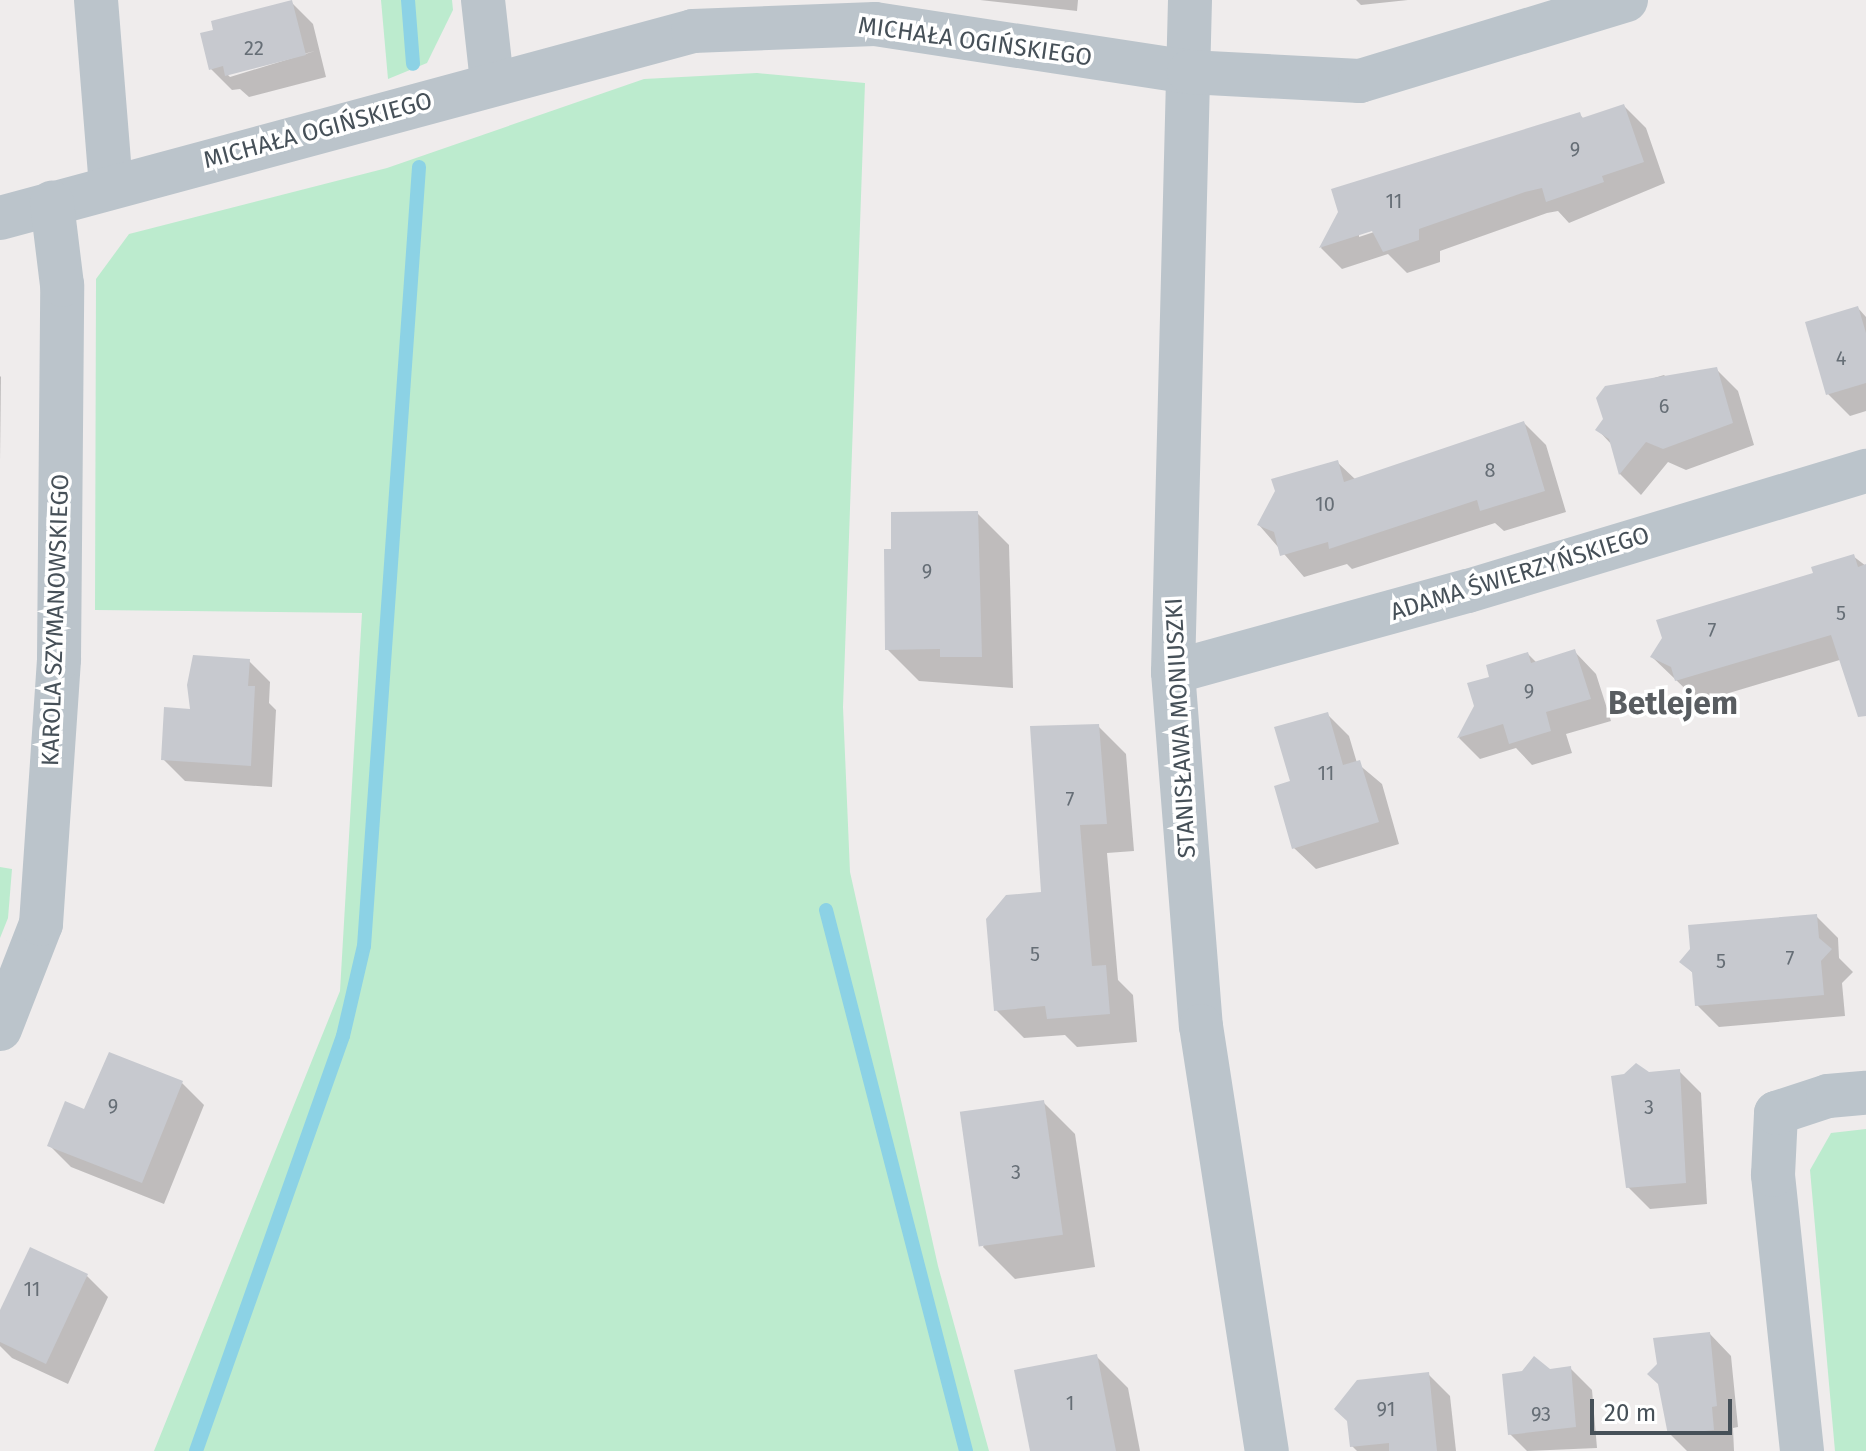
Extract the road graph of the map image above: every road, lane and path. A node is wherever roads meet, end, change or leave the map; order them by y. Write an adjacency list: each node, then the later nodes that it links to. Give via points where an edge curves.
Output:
1 (96, 0): 7 (street)
2 (483, 0): 6 (street)
3 (1190, 0): 5 (street, STANISŁAWA MONIUSZKI)
4 (1626, 0): 5 (street, MICHAŁA OGIŃSKIEGO, via 1360,81)
5 (1189, 72): 6 (street, MICHAŁA OGIŃSKIEGO, via 875,24 787,25 693,31); 11 (street, STANISŁAWA MONIUSZKI)
6 (492, 82): 7 (street, MICHAŁA OGIŃSKIEGO, via 381,117)
7 (111, 185): 8 (street, MICHAŁA OGIŃSKIEGO)
8 (52, 203): 9 (street, MICHAŁA OGIŃSKIEGO); 12 (street, KAROLA SZYMANOWSKIEGO, via 62,285 59,659 41,924)
9 (0, 218)
10 (1866, 471): 11 (street, ADAMA ŚWIERZYŃSKIEGO, via 1408,609)
11 (1173, 672): 14 (street, STANISŁAWA MONIUSZKI, via 1201,1026)
12 (0, 1029)
13 (1866, 1093): 15 (street, via 1828,1096 1776,1113 1773,1175)
14 (1267, 1451)
15 (1802, 1451)

